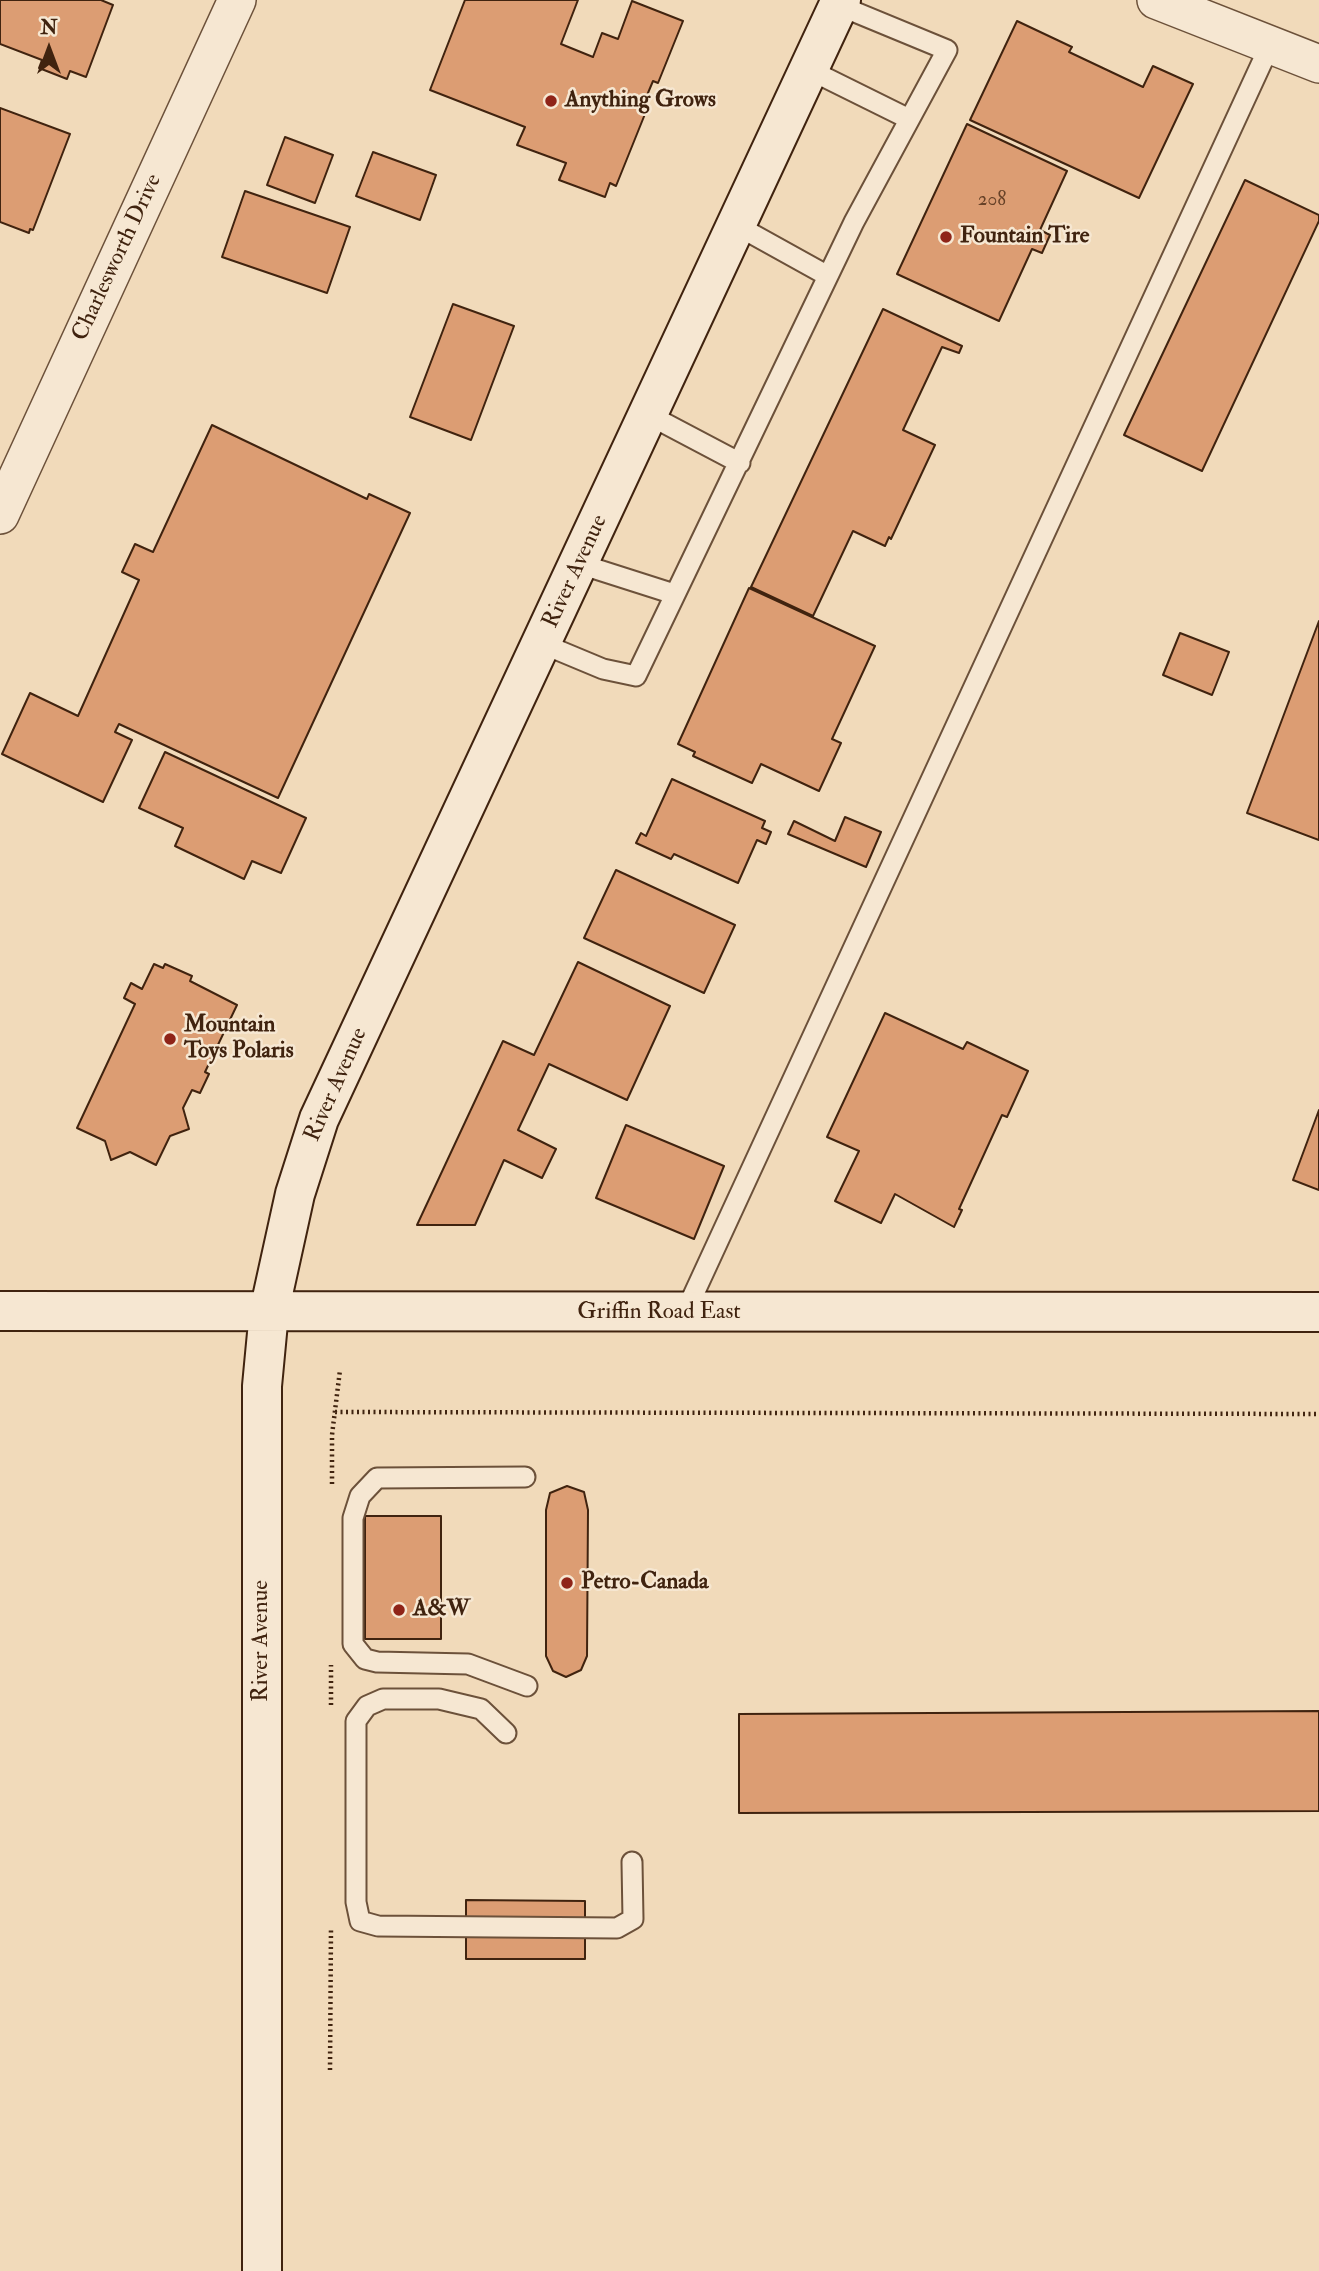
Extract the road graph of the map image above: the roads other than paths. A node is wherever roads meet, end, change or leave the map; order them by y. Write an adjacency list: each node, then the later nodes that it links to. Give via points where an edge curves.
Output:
1 (237, 0): 13 (street, Charlesworth Drive)
2 (1156, 0): 4 (street)
3 (839, 3): 7 (street, River Avenue); 8 (lane, via 947,50)
4 (1216, 11): 5 (street)
5 (1270, 45): 6 (street); 20 (lane)
6 (1319, 64)
7 (808, 69): 8 (lane); 9 (street, River Avenue)
8 (909, 119): 10 (lane)
9 (736, 225): 10 (lane); 11 (street, River Avenue)
10 (828, 276): 12 (lane)
11 (649, 415): 12 (lane); 14 (street, River Avenue)
12 (740, 463): 15 (lane)
13 (0, 515)
14 (580, 564): 15 (lane); 16 (street, River Avenue)
15 (674, 594): 16 (lane, via 636,676 603,669)
16 (543, 644): 19 (street, River Avenue, via 319,1119 295,1194)
17 (0, 1311): 19 (street, Griffin Road East)
18 (1319, 1311): 20 (street, Griffin Road East)
19 (269, 1312): 20 (street, Griffin Road East); 25 (street, River Avenue, via 262,1386)
20 (685, 1313)
21 (525, 1477): 22 (lane, via 377,1478 360,1496 353,1518 353,1644 365,1659 377,1662 468,1664)
22 (527, 1686)
23 (506, 1733): 24 (lane, via 481,1709 439,1699 383,1699 367,1706 356,1721 356,1902 360,1921 378,1926 617,1928 633,1919)
24 (632, 1862)
25 (262, 2271)

